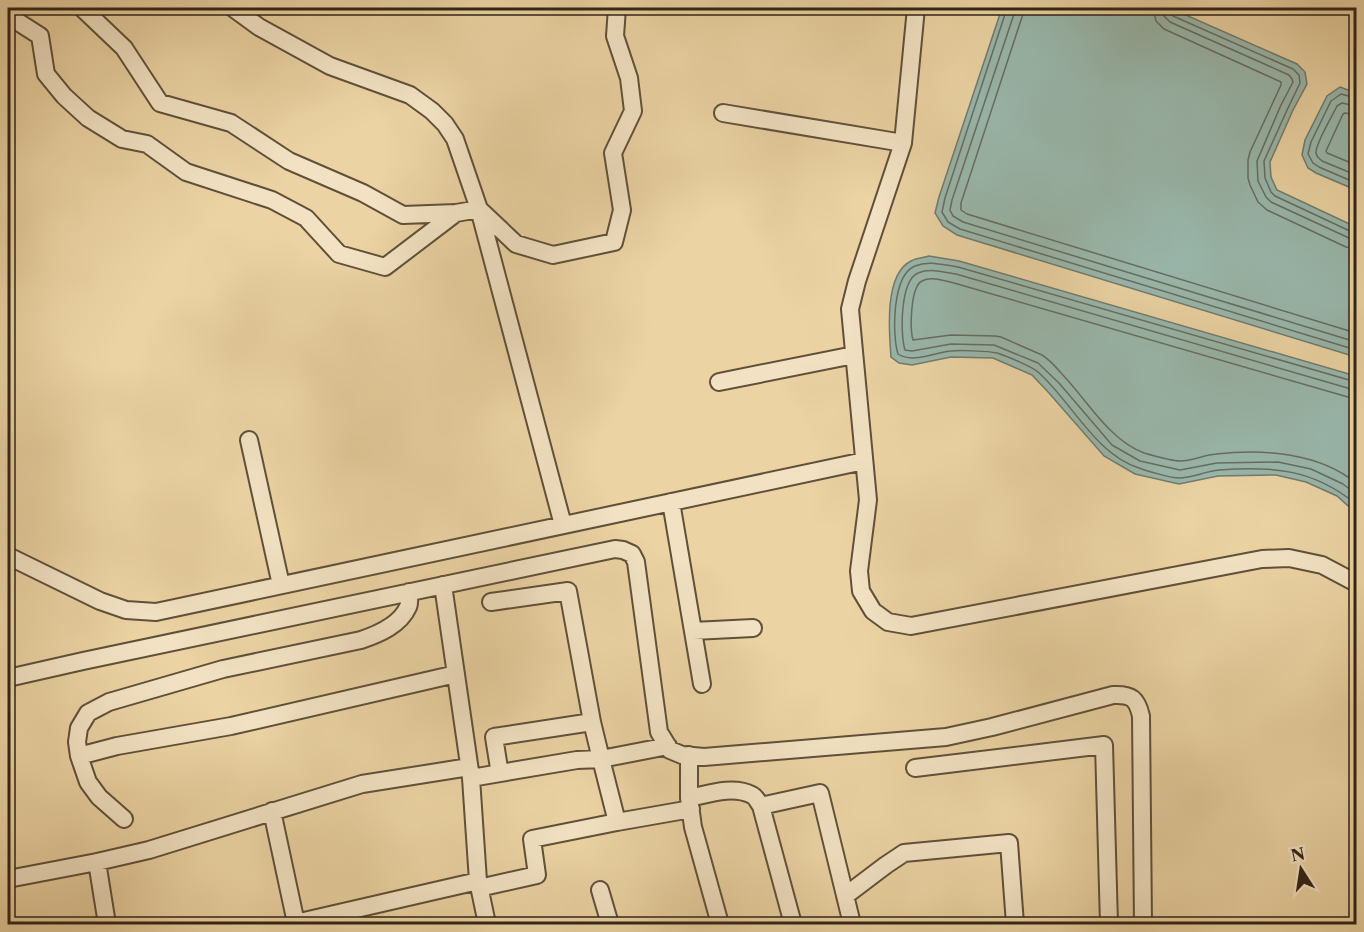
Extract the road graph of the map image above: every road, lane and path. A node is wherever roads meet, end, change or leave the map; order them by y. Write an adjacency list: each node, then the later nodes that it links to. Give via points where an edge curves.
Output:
1 (82, 8): 9 (street, via 124,48 160,103 231,123 289,161 403,215)
2 (233, 8): 8 (street, via 330,66 410,95 432,111 455,139)
3 (617, 8): 8 (street, via 615,36 629,78 633,111 613,153 622,210 614,242 553,255 516,244)
4 (916, 8): 7 (street)
5 (8, 11): 9 (street, via 40,36 46,74 88,118 122,139 147,144 186,172 272,200 306,218 339,254 385,267)
6 (723, 113): 7 (street)
7 (903, 143): 10 (street, via 850,309)
8 (479, 209): 9 (street); 15 (street)
9 (456, 213)
10 (854, 355): 11 (street); 13 (street)
11 (719, 382)
12 (249, 440): 18 (street)
13 (864, 461): 14 (street); 17 (street, via 868,500 859,571 861,591 873,611 888,622 911,626 1262,559 1289,558 1322,565)
14 (671, 502): 15 (street); 23 (street)
15 (563, 525): 18 (street)
16 (8, 556): 18 (street, via 126,610 156,612)
17 (1356, 583)
18 (281, 585)
19 (443, 585): 20 (street); 24 (street); 28 (street, via 615,549 632,554 659,732)
20 (410, 592): 25 (street); 30 (street, via 409,605 393,625 379,634 223,669 109,702 88,713 79,728)
21 (491, 602): 27 (street, via 568,591)
22 (753, 628): 23 (street)
23 (693, 631): 26 (street)
24 (456, 674): 30 (street); 34 (street)
25 (8, 678)
26 (702, 684)
27 (592, 722): 31 (street); 32 (street, via 494,737)
28 (668, 746): 29 (street); 31 (street)
29 (689, 755): 35 (street); 54 (street, via 704,757 946,737 1113,695 1127,696 1138,704 1142,716)
30 (79, 756): 38 (street, via 88,782)
31 (602, 759): 34 (street); 39 (street)
32 (499, 768)
33 (915, 768): 53 (street, via 1104,745)
34 (470, 773): 37 (street, via 362,784); 42 (street)
35 (690, 804): 36 (street, via 717,791 740,791 754,796); 39 (street); 49 (street)
36 (761, 806): 44 (street, via 820,793); 50 (street)
37 (272, 811): 40 (street); 46 (street)
38 (124, 819)
39 (617, 822): 42 (street, via 532,839 537,875)
40 (97, 862): 41 (street); 45 (street)
41 (8, 879)
42 (479, 884): 46 (street); 47 (street)
43 (600, 890): 48 (street)
44 (845, 896): 51 (street); 52 (street, via 904,853 1009,843)
45 (107, 924)
46 (293, 924)
47 (487, 924)
48 (610, 924)
49 (720, 924)
50 (793, 924)
51 (852, 924)
52 (1015, 924)
53 (1108, 924)
54 (1143, 924)

